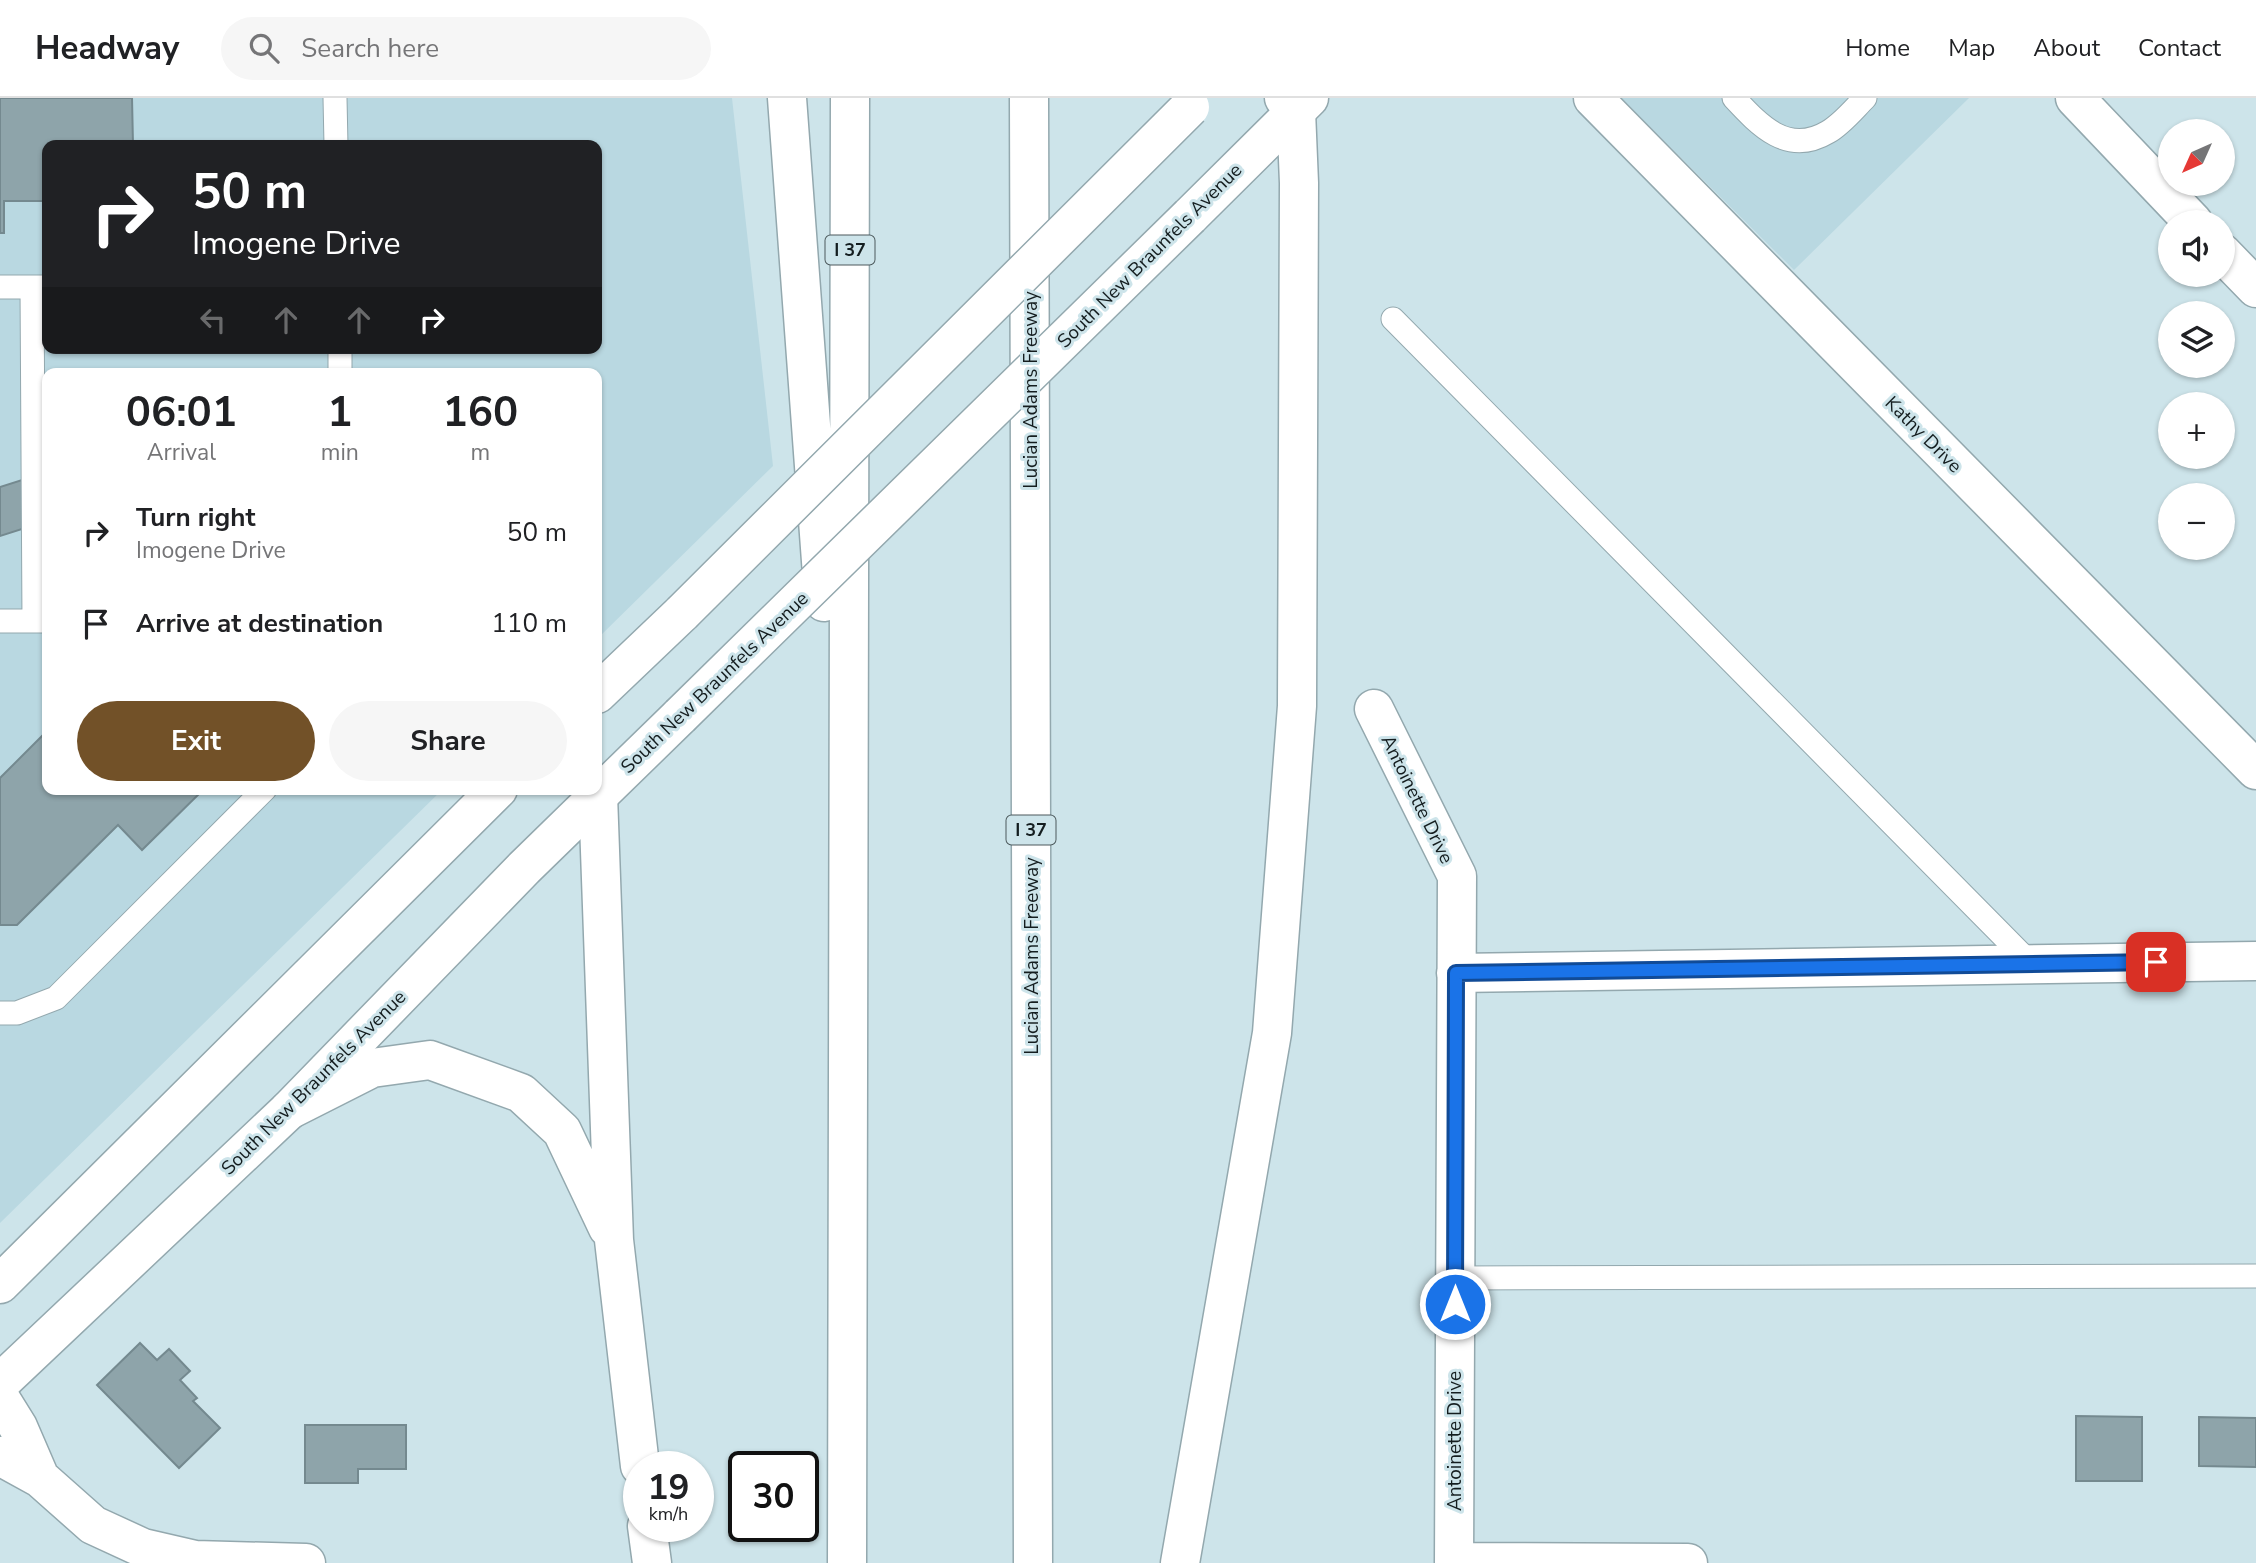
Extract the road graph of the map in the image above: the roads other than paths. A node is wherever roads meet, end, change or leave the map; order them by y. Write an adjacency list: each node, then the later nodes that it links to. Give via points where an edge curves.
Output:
1 (335, 98): 11 (lane)
2 (787, 98): 28 (main road)
3 (850, 98): 28 (main road, I 37)
4 (1029, 98): 48 (main road, Lucian Adams Freeway / I 37)
5 (1592, 98): 22 (main road, Kathy Drive)
6 (1734, 98): 7 (lane, via 1768,132 1808,141 1830,131)
7 (1865, 98)
8 (2075, 98): 12 (main road)
9 (1296, 102): 23 (main road, South New Braunfels Avenue, bridge, via 1190,216 680,716); 49 (main road, via 1297,706 1272,1033)
10 (1195, 103): 20 (main road, bridge)
11 (336, 140)
12 (2182, 210)
13 (2235, 266): 16 (main road)
14 (0, 287): 15 (lane)
15 (39, 287): 19 (lane)
16 (2256, 288)
17 (1393, 319): 30 (lane)
18 (0, 621): 19 (lane)
19 (41, 621)
20 (602, 689)
21 (1374, 709): 31 (main road, Antoinette Drive, via 1457,876)
22 (2256, 770)
23 (602, 786)
24 (259, 795): 32 (lane, via 57,998 17,1013)
25 (492, 795): 37 (main road)
26 (592, 795): 33 (main road, South New Braunfels Avenue)
27 (595, 795): 34 (main road)
28 (849, 938): 47 (main road, I 37)
29 (2256, 961): 30 (main road)
30 (2031, 964): 31 (main road)
31 (1456, 973): 36 (main road, Antoinette Drive)
32 (0, 1013)
33 (289, 1110): 34 (main road, via 372,1068 430,1060 521,1093 562,1131); 38 (main road, South New Braunfels Avenue)
34 (614, 1240): 40 (main road)
35 (2256, 1276): 36 (lane)
36 (1455, 1278): 44 (main road, Antoinette Drive)
37 (0, 1284)
38 (0, 1383)
39 (0, 1398): 42 (main road)
40 (638, 1451)
41 (0, 1456): 42 (main road)
42 (40, 1478): 45 (main road, via 93,1525 143,1548 195,1560)
43 (649, 1542): 46 (main road)
44 (1454, 1562): 50 (main road)
45 (306, 1563)
46 (652, 1563)
47 (847, 1563)
48 (1033, 1563)
49 (1180, 1563)
50 (1688, 1563)

